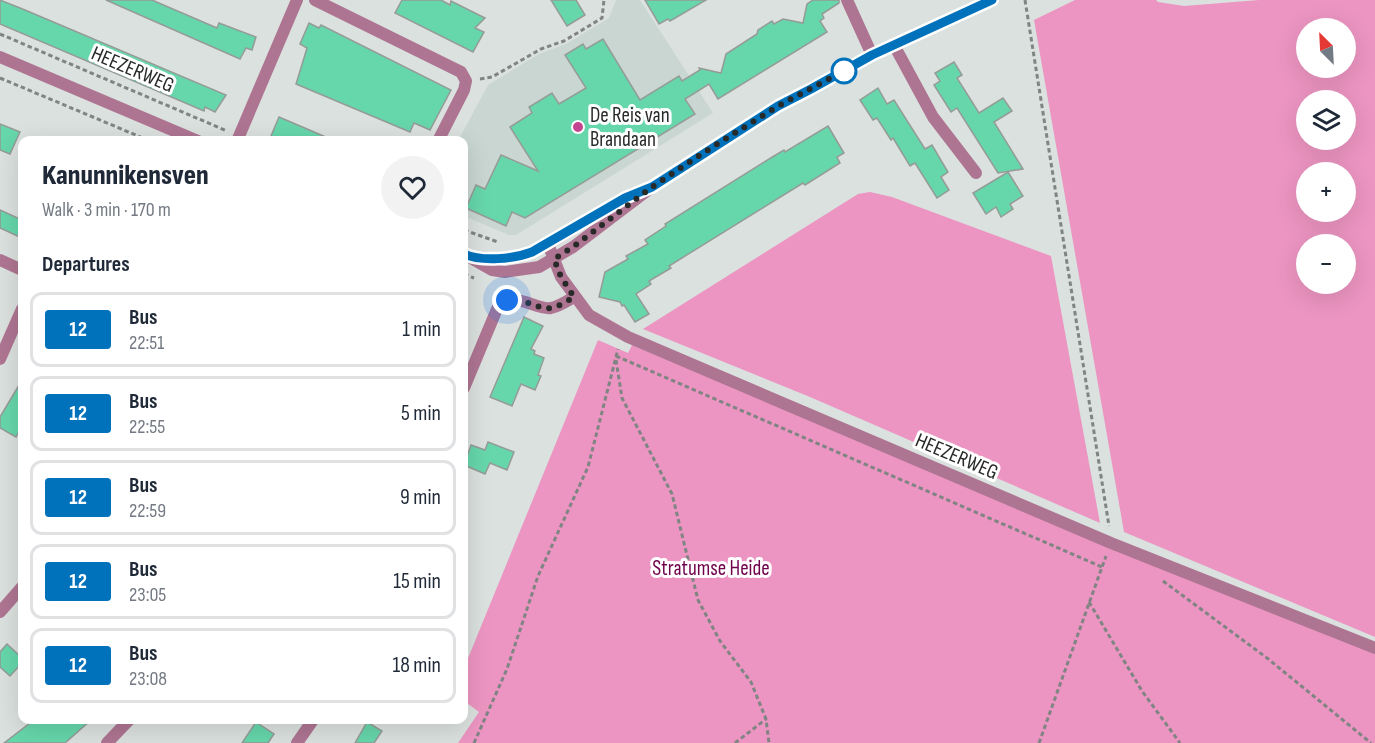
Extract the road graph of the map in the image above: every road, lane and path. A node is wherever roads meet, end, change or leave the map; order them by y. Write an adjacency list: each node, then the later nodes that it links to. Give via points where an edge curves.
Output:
1 (297, 0): 16 (street)
2 (315, 0): 12 (street, via 454,67)
3 (604, 0): 12 (path, via 602,18 564,41 541,48 492,77)
4 (847, 0): 9 (street)
5 (992, 0): 8 (street)
6 (1025, 0): 33 (path)
7 (0, 34): 15 (path, HEEZERWEG)
8 (894, 45): 9 (street); 18 (street, via 933,117)
9 (872, 55): 19 (street, via 778,106)
10 (0, 57): 14 (street, HEEZERWEG)
11 (0, 78): 13 (path)
12 (466, 81): 17 (street)
13 (138, 136)
14 (186, 136)
15 (233, 136)
16 (239, 136)
17 (441, 136)
18 (976, 173)
19 (652, 187): 22 (street, via 625,198); 25 (street)
20 (468, 231): 21 (path)
21 (509, 243)
22 (548, 244): 23 (street, via 505,259); 25 (street, HEEZERWEG)
23 (468, 256)
24 (468, 257): 25 (street, via 492,270 505,272 529,269)
25 (554, 259): 28 (street, HEEZERWEG)
26 (0, 260): 27 (street)
27 (18, 268)
28 (574, 297): 32 (street, via 550,308 507,300 497,309); 33 (street, HEEZERWEG, via 589,315 628,337)
29 (18, 318): 31 (street)
30 (616, 356): 34 (path)
31 (0, 359)
32 (468, 378)
33 (1111, 543): 34 (path); 39 (street, HEEZERWEG)
34 (1102, 567): 37 (path)
35 (1157, 577): 50 (path, via 1267,658)
36 (18, 592): 38 (street)
37 (1089, 602): 48 (path); 49 (path, via 1142,691)
38 (0, 612)
39 (1375, 648)
40 (766, 719): 45 (path, via 751,681 720,641 698,600 672,494 621,398 615,359 588,467 538,576 507,669); 46 (path); 47 (path)
41 (125, 724): 43 (street)
42 (310, 724): 44 (street)
43 (107, 743)
44 (297, 743)
45 (474, 743)
46 (735, 743)
47 (768, 743)
48 (1039, 743)
49 (1180, 743)
50 (1371, 743)

